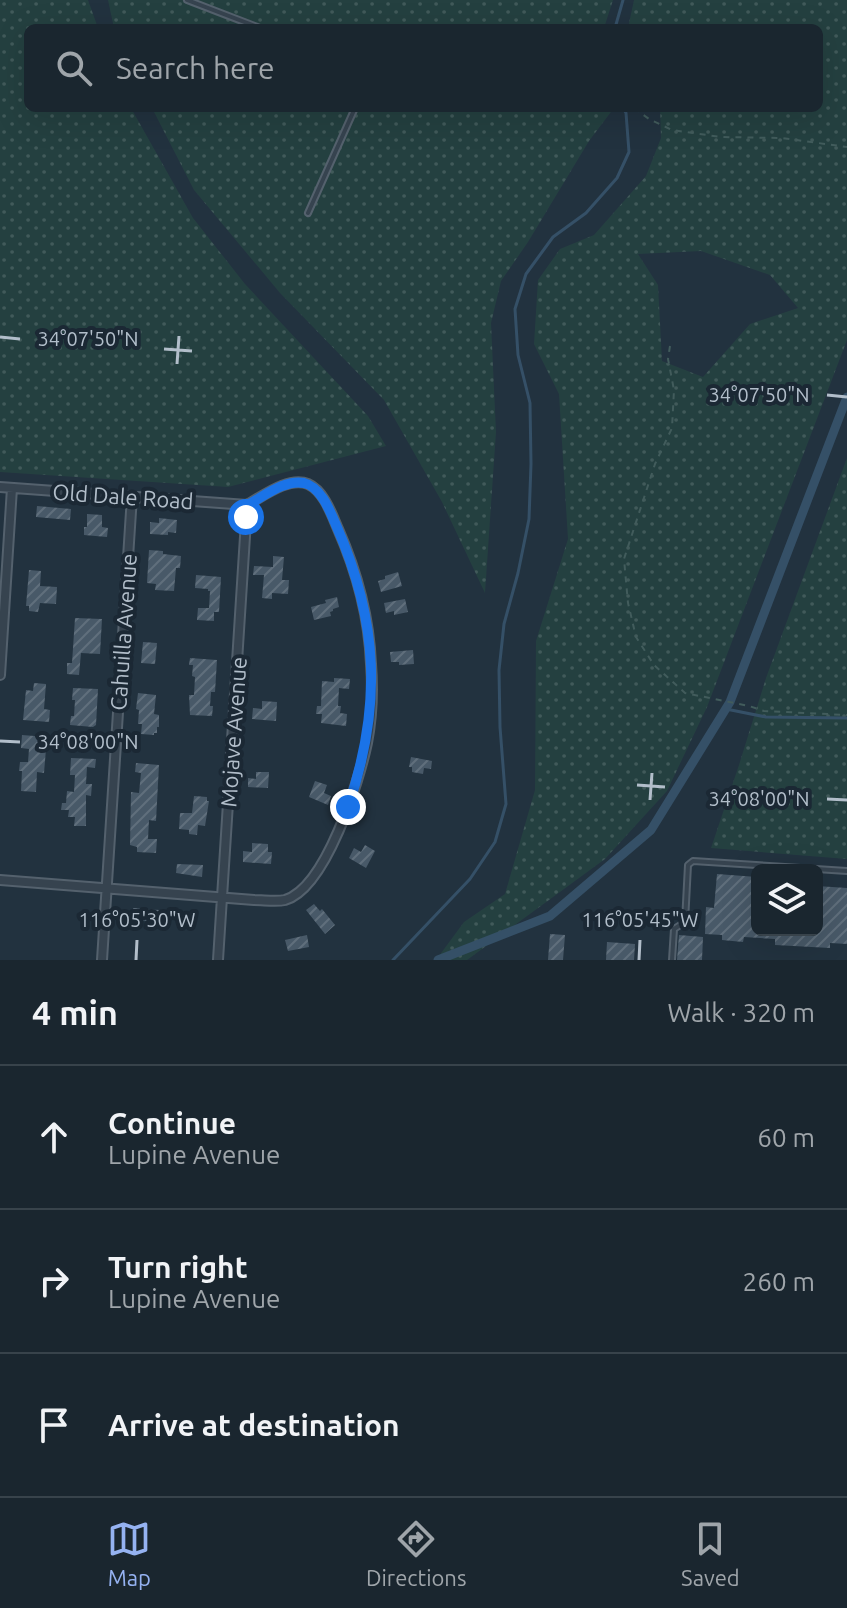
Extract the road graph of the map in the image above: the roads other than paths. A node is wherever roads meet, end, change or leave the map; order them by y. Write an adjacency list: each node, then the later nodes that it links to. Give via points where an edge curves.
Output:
1 (187, 0): 2 (lane)
2 (250, 24)
3 (353, 112): 4 (lane)
4 (308, 213)
5 (0, 487): 6 (street, Old Dale Road)
6 (12, 488): 7 (street, Old Dale Road); 9 (street)
7 (132, 496): 8 (street, Old Dale Road); 13 (street, Cahuilla Avenue)
8 (247, 505): 14 (street, Mojave Avenue); 14 (street, via 296,482 313,487 325,502 361,595 372,708 348,807 311,878 285,900)
9 (0, 668): 10 (street)
10 (0, 675)
11 (847, 871): 17 (lane, via 693,861 688,865 685,922 674,929)
12 (0, 880): 13 (street)
13 (107, 889): 14 (street); 15 (street, Cahuilla Avenue)
14 (222, 897): 16 (street, Mojave Avenue)
15 (102, 960)
16 (218, 960)
17 (672, 960)

